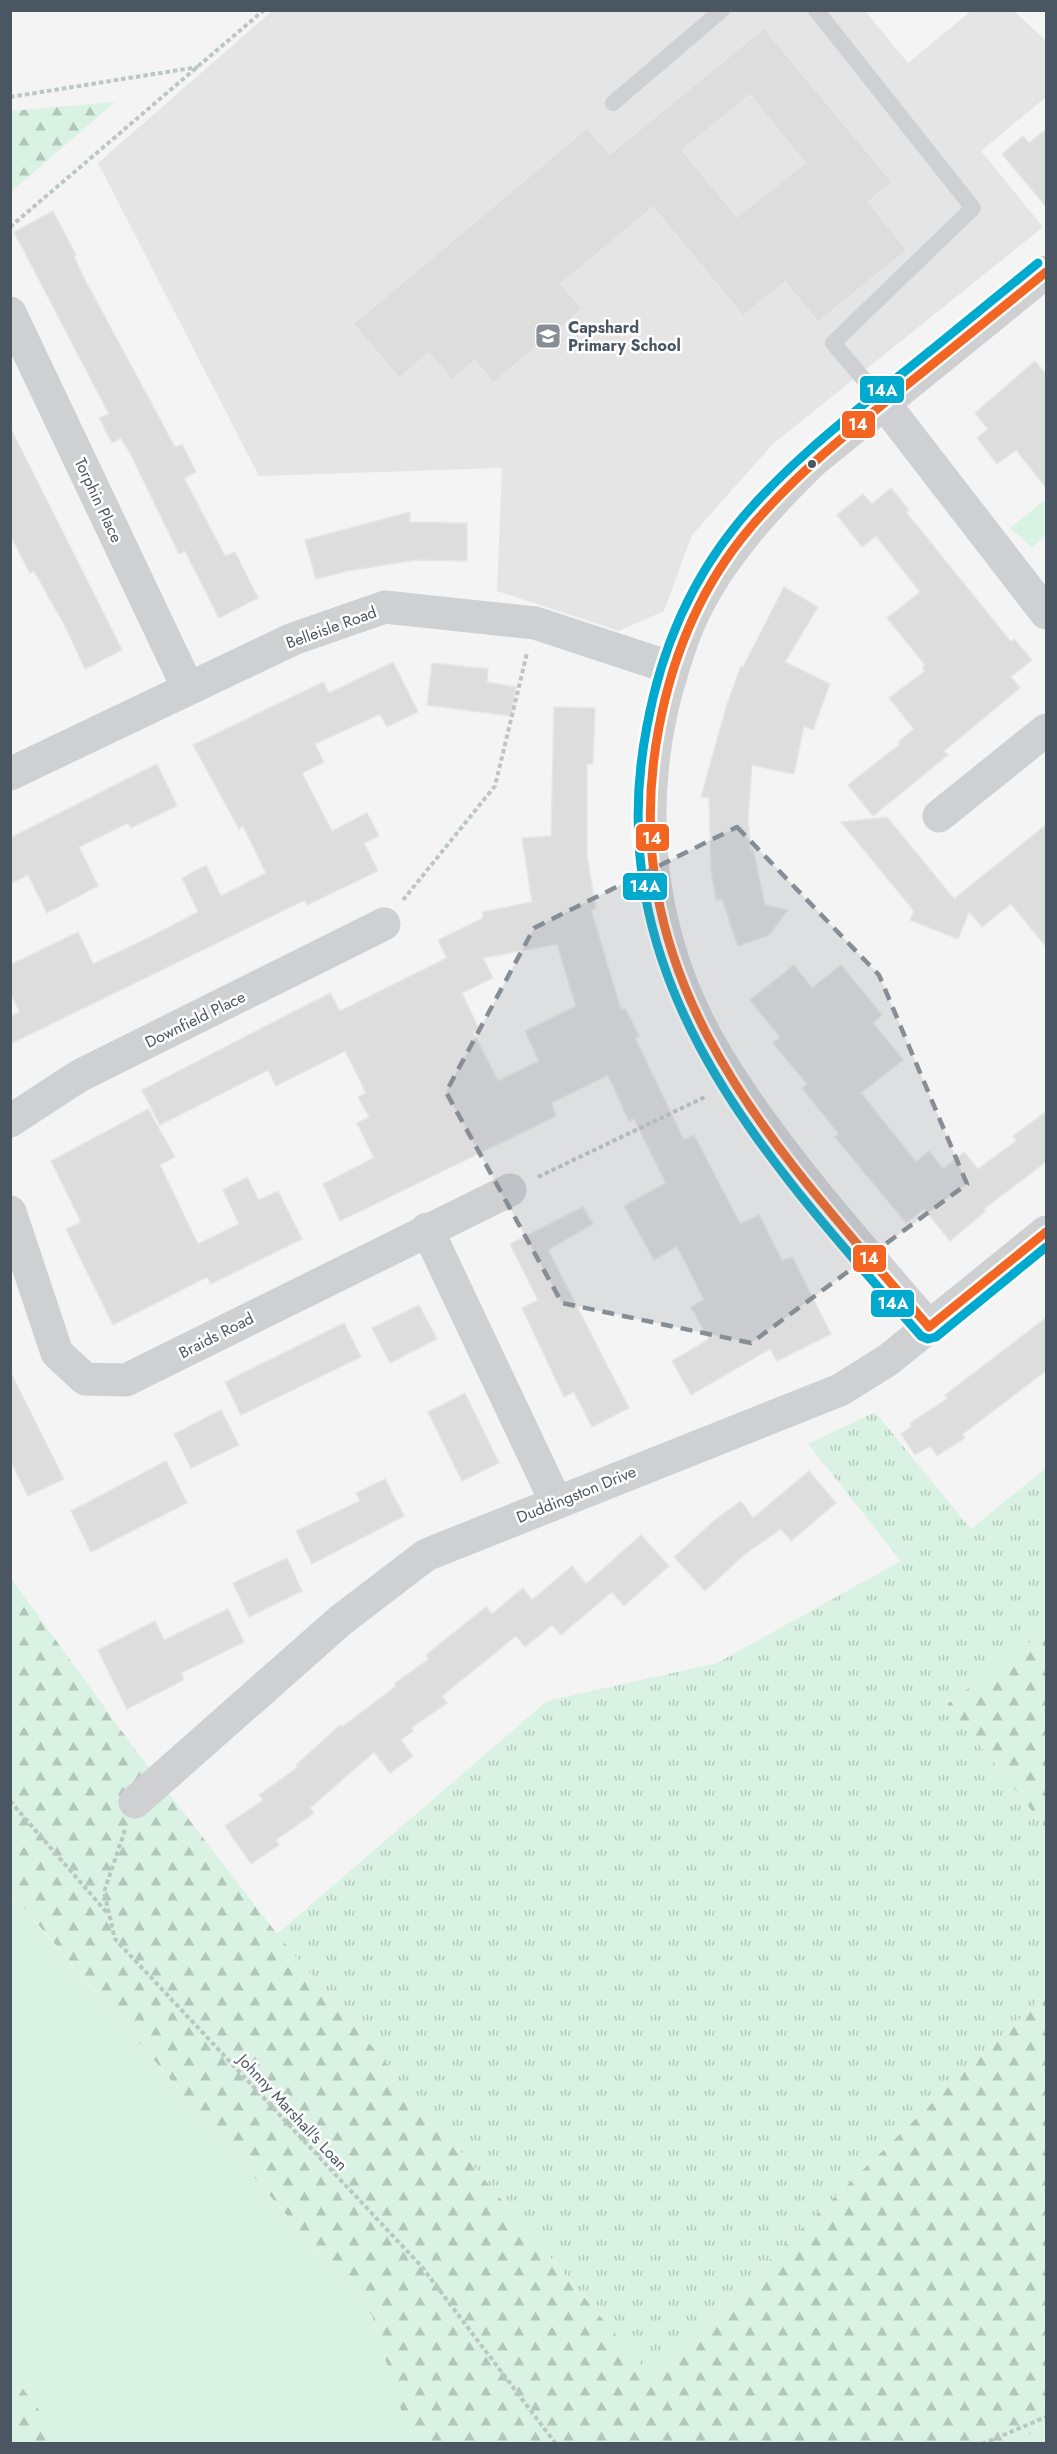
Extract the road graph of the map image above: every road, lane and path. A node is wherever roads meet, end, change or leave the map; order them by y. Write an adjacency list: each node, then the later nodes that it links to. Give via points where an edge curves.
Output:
1 (264, 10): 4 (path)
2 (722, 10): 6 (lane)
3 (816, 10): 10 (lane, via 974,208 833,344)
4 (198, 67): 5 (path); 7 (path)
5 (10, 97)
6 (614, 103)
7 (10, 227)
8 (1047, 272): 10 (street)
9 (10, 313): 14 (street, Torphin Place)
10 (883, 402): 11 (street); 13 (street, via 781,492 732,550 695,609)
11 (1047, 613)
12 (535, 623): 13 (street, Belleisle Road); 14 (street, Belleisle Road, via 385,607 292,639); 18 (path, via 495,786)
13 (672, 668): 19 (street, via 657,732 650,790 654,887 666,941 688,999)
14 (188, 688): 16 (street, Belleisle Road)
15 (1047, 730): 17 (street)
16 (10, 774)
17 (939, 816)
18 (384, 924): 20 (street, Downfield Place, via 79,1076)
19 (734, 1083): 21 (path); 25 (street, via 749,1108)
20 (10, 1121)
21 (510, 1190): 23 (street, Braids Road)
22 (10, 1212): 23 (street, Braids Road, via 57,1353 86,1379 126,1380)
23 (426, 1229): 26 (street)
24 (1047, 1232): 25 (street, Duddingston Drive)
25 (928, 1327): 26 (street, Duddingston Drive, via 888,1360 840,1390)
26 (556, 1502): 28 (street, Duddingston Drive, via 426,1555 340,1620)
27 (10, 1801): 29 (path, Johnny Marshall's Loan)
28 (135, 1802): 29 (path, via 104,1892)
29 (109, 1914): 31 (path, Johnny Marshall's Loan, via 115,1939 422,2267)
30 (1047, 2417): 32 (path)
31 (556, 2444)
32 (981, 2444)

